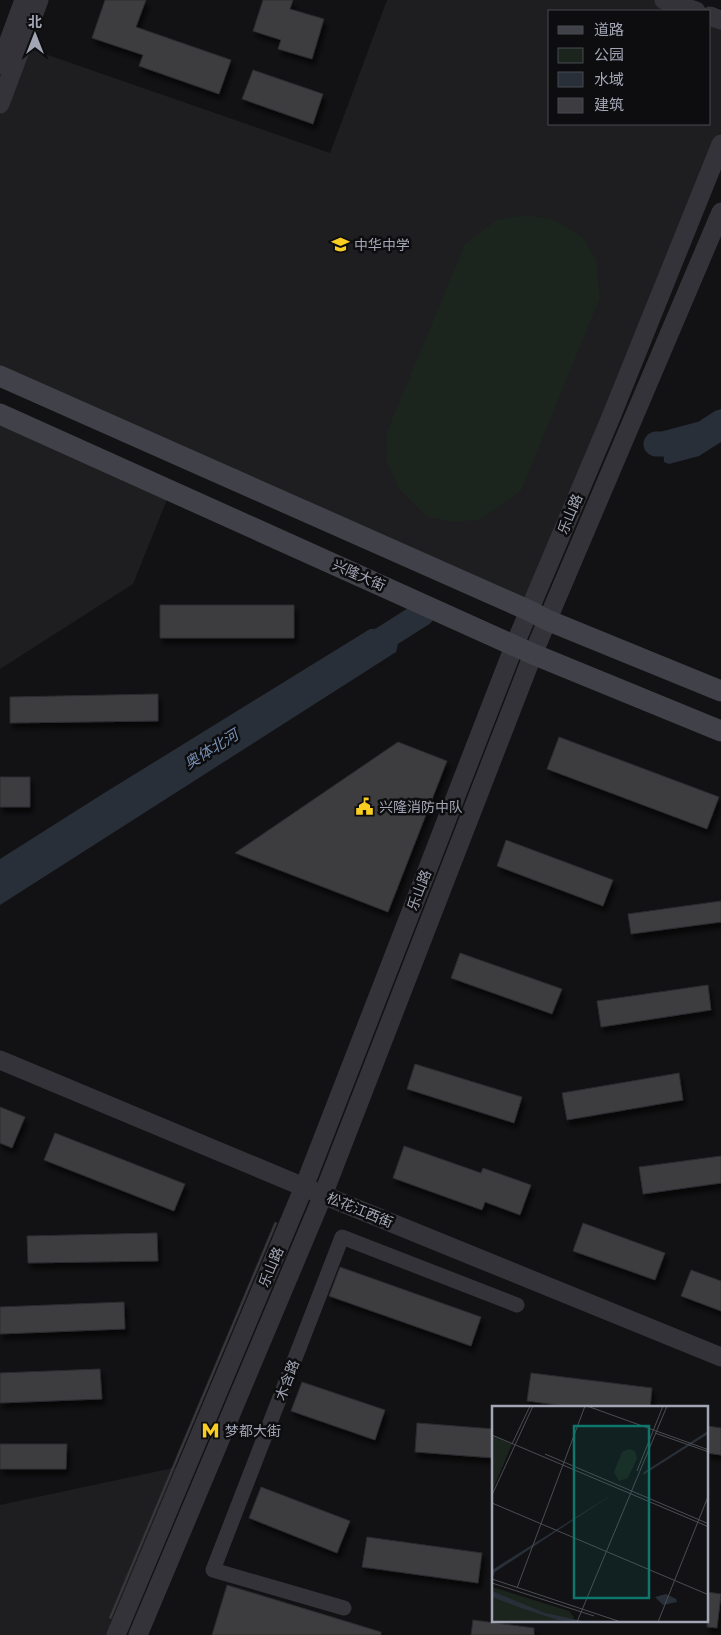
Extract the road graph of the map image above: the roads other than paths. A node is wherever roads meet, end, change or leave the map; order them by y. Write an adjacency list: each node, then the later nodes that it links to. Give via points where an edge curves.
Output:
1 (24, 0): 5 (street)
2 (39, 0): 6 (street)
3 (664, 0): 4 (street)
4 (693, 10)
5 (0, 65)
6 (0, 104)
7 (721, 144): 11 (street, 乐山路, via 615,408)
8 (719, 223): 11 (street, 乐山路)
9 (0, 376): 11 (main road)
10 (0, 414): 12 (main road, 兴隆大街)
11 (539, 616): 12 (street, 乐山路); 13 (main road)
12 (524, 649): 14 (main road, 兴隆大街); 16 (street, 乐山路); 17 (street, 乐山路)
13 (721, 691)
14 (721, 731)
15 (0, 1060): 16 (street, 松花江西街)
16 (304, 1187): 17 (street, 松花江西街); 21 (street, 乐山路)
17 (323, 1195): 19 (street, 松花江西街); 22 (street, 乐山路)
18 (517, 1306): 20 (street, 木含路, via 342,1237 213,1570)
19 (721, 1357)
20 (344, 1608)
21 (116, 1635)
22 (138, 1635)

